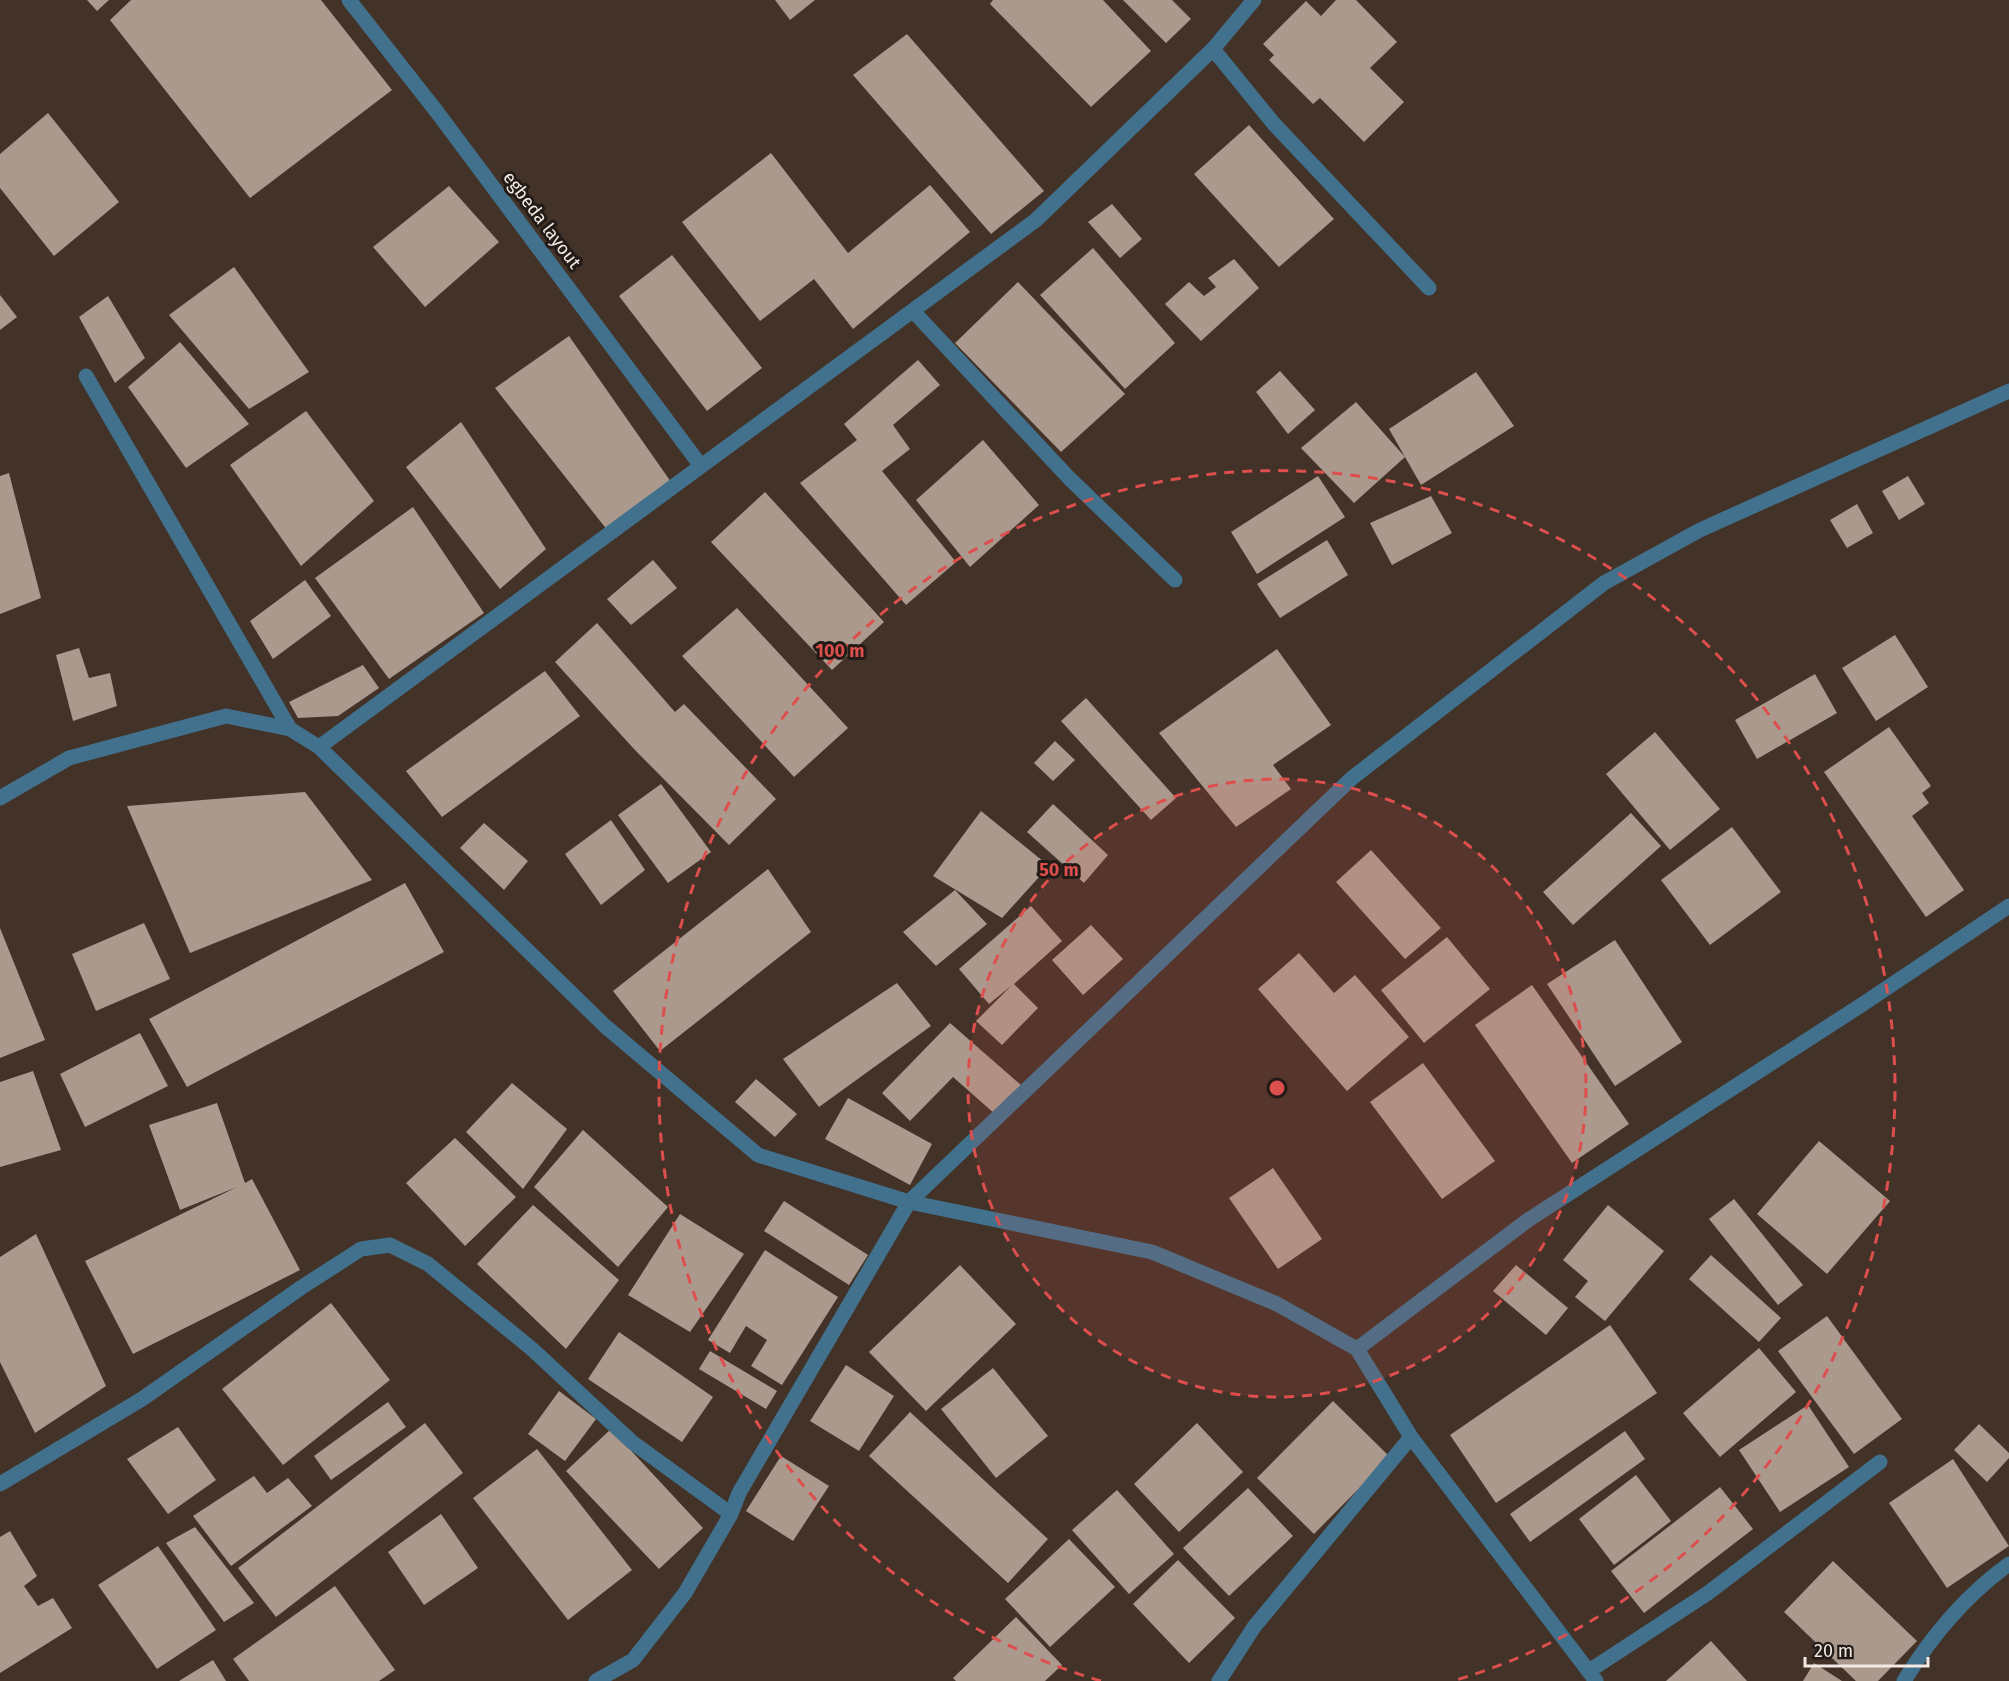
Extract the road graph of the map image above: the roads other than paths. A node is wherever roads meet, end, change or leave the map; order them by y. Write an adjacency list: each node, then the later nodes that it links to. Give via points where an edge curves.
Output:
1 (349, 0): 8 (street, egbeda layout)
2 (1254, 0): 3 (street)
3 (1213, 48): 4 (street, via 1274,124); 5 (street, via 1036,220)
4 (1429, 288)
5 (913, 311): 8 (street); 9 (street, via 1069,478)
6 (86, 376): 10 (street)
7 (2009, 391): 14 (street, via 1700,530 1604,583 1352,778)
8 (701, 466): 11 (street)
9 (1175, 580)
10 (290, 729): 11 (street); 12 (street, via 226,716 69,758)
11 (319, 747): 14 (street, via 605,1026 758,1155)
12 (0, 798)
13 (2009, 906): 15 (street, via 1528,1220)
14 (909, 1202): 15 (street, via 1152,1252 1277,1305); 19 (street)
15 (1357, 1349): 16 (street)
16 (1411, 1437): 21 (street); 23 (street, via 1254,1627)
17 (1880, 1462): 21 (street)
18 (0, 1484): 19 (street, via 142,1399 361,1249 390,1245 428,1264 532,1349 632,1442)
19 (731, 1514): 22 (street, via 685,1593 633,1660)
20 (2009, 1564): 24 (street, via 1969,1596 1927,1643)
21 (1593, 1676)
22 (596, 1681)
23 (1219, 1681)
24 (1904, 1681)

